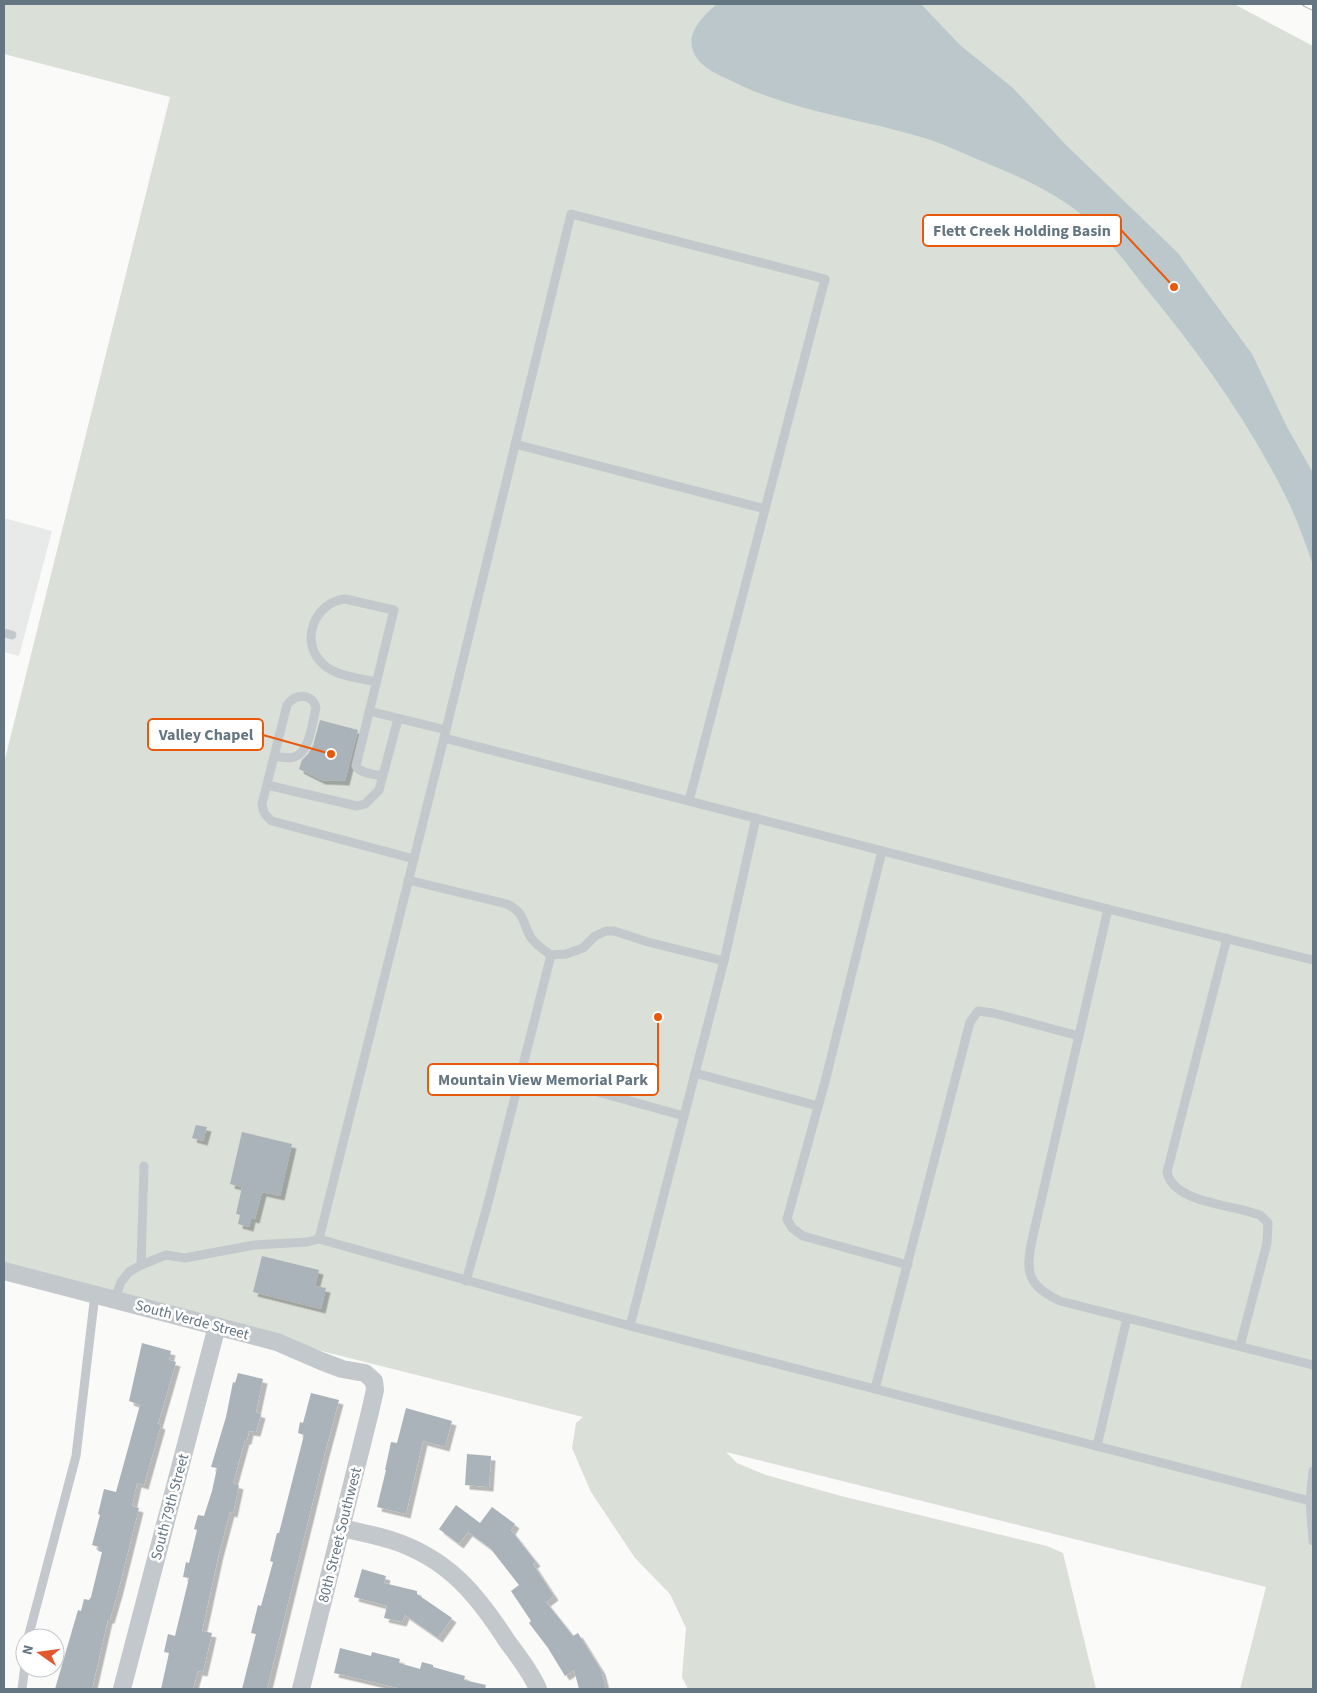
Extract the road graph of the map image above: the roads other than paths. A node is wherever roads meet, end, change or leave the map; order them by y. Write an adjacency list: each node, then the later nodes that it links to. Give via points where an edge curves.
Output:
1 (515, 444): 2 (lane); 2 (lane, via 571,214 816,276 825,279); 6 (lane)
2 (765, 509): 10 (lane)
3 (376, 682): 3 (lane, via 394,610 345,599 325,607 312,629 317,657 330,670); 4 (lane)
4 (369, 711): 5 (lane); 8 (lane, via 356,766 358,770)
5 (398, 719): 6 (lane); 8 (lane)
6 (445, 734): 10 (lane); 13 (lane)
7 (274, 756): 7 (lane, via 287,705 297,697 310,698 316,708 305,749 295,757); 9 (lane)
8 (382, 776): 9 (lane, via 379,790 365,804 357,806)
9 (267, 785): 13 (lane, via 262,804 263,811 272,821)
10 (689, 801): 11 (lane)
11 (756, 818): 12 (lane); 19 (lane)
12 (882, 851): 15 (lane); 23 (lane)
13 (414, 859): 14 (lane)
14 (408, 880): 17 (lane, via 517,909 523,916 530,938); 26 (lane)
15 (1108, 909): 16 (lane); 20 (lane)
16 (1227, 938): 18 (lane); 36 (lane, via 1167,1172 1171,1183 1184,1192 1253,1213 1268,1224 1267,1243)
17 (551, 955): 19 (lane, via 583,948 595,936 614,931); 21 (lane)
18 (1313, 960)
19 (724, 961): 22 (lane)
20 (1079, 1036): 28 (lane, via 978,1011 970,1022); 33 (lane, via 1028,1266 1034,1283 1048,1295)
21 (522, 1071): 24 (lane); 30 (lane)
22 (695, 1073): 23 (lane); 24 (lane)
23 (818, 1106): 28 (lane, via 787,1219 792,1228 803,1236)
24 (684, 1116): 35 (lane)
25 (144, 1166): 27 (lane)
26 (319, 1239): 27 (lane, via 254,1244 185,1258 166,1255); 30 (lane)
27 (140, 1265): 32 (lane, via 121,1282)
28 (908, 1265): 39 (lane)
29 (4, 1271): 31 (street, South Verde Street)
30 (466, 1281): 35 (lane)
31 (95, 1294): 32 (street, South Verde Street); 45 (lane, via 76,1456)
32 (115, 1300): 34 (street, South Verde Street)
33 (1128, 1318): 36 (lane); 40 (lane)
34 (217, 1326): 38 (street, South Verde Street, via 277,1342 342,1369 365,1373); 46 (street, South 79th Street)
35 (630, 1326): 39 (lane)
36 (1240, 1346): 37 (lane)
37 (1313, 1364)
38 (374, 1381): 43 (street, 80th Street Southwest, via 375,1390)
39 (875, 1389): 40 (lane)
40 (1097, 1446): 42 (lane)
41 (1313, 1470): 42 (lane)
42 (1310, 1501): 44 (lane)
43 (342, 1528): 47 (street, 80th Street Southwest); 48 (street, via 412,1548 454,1574 489,1612)
44 (1313, 1541)
45 (31, 1628)
46 (122, 1689)
47 (301, 1689)
48 (538, 1689)

